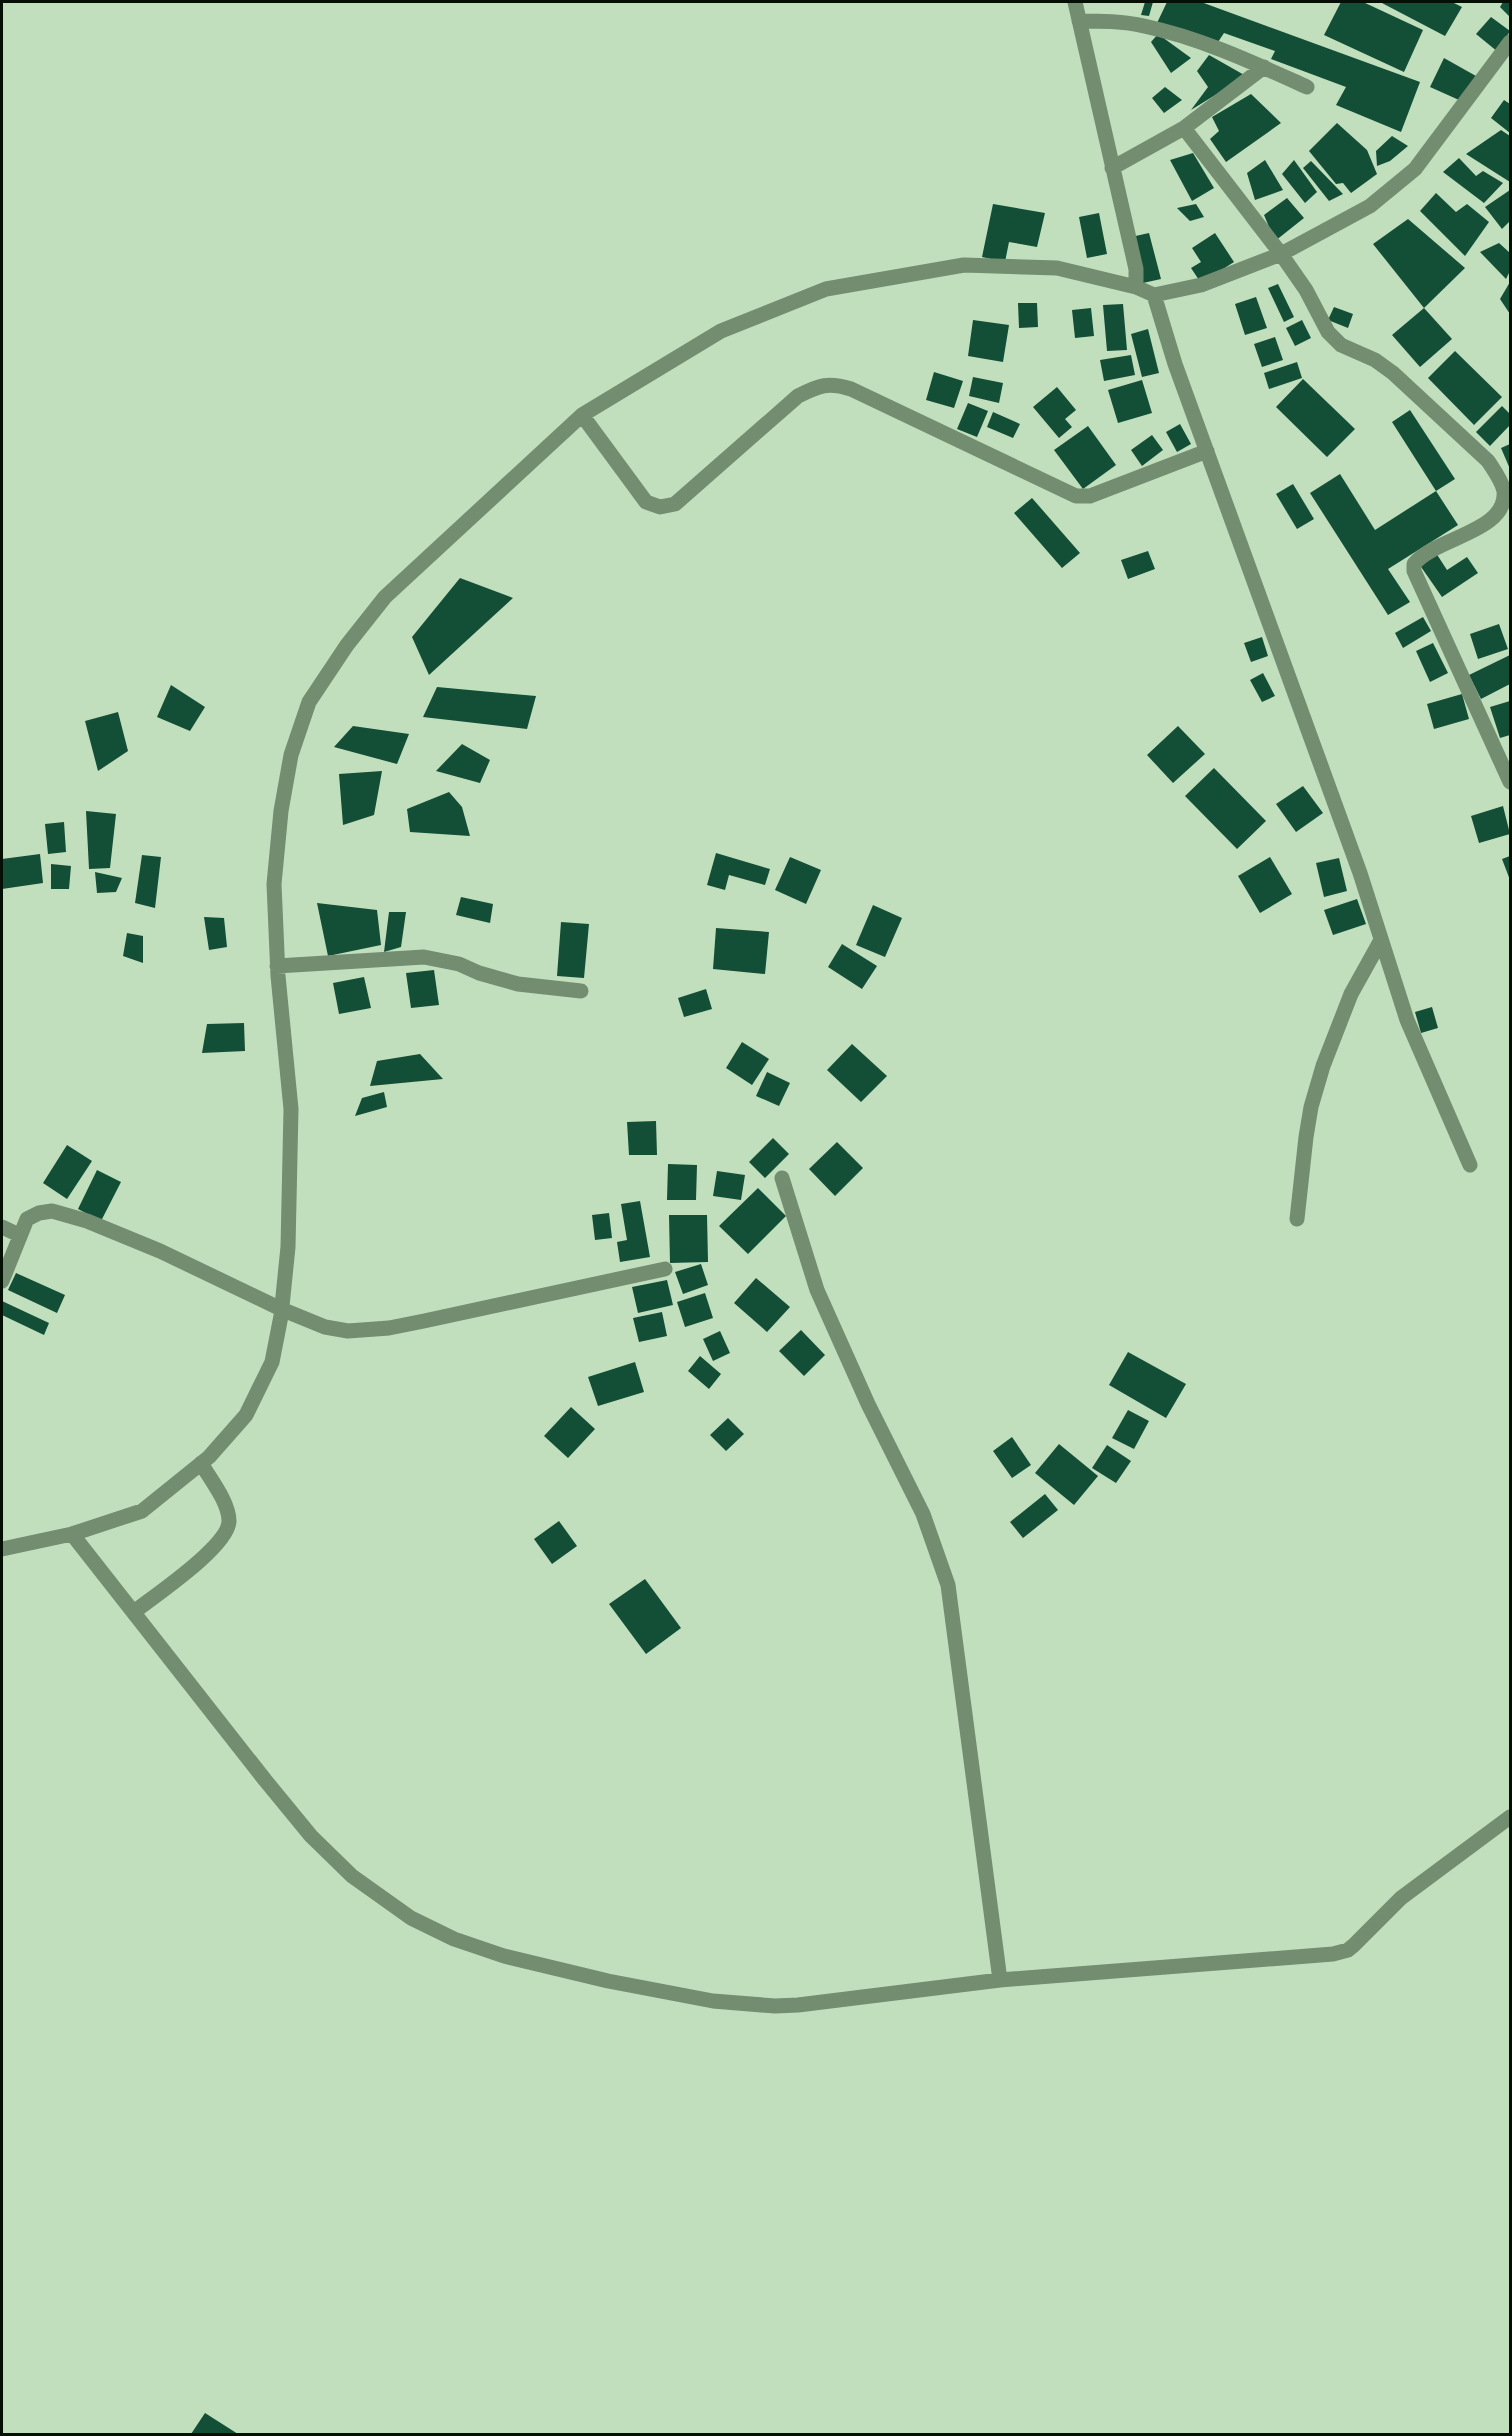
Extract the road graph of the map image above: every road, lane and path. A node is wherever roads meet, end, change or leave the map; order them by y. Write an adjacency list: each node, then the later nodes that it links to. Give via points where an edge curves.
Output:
1 (1075, 2): 2 (street)
2 (1079, 21): 4 (street, via 1151,28); 7 (street)
3 (1510, 42): 8 (street, via 1414,170 1370,206)
4 (1264, 67): 5 (street); 6 (street)
5 (1307, 87)
6 (1184, 128): 7 (street); 8 (street)
7 (1112, 168): 9 (street, via 1136,269)
8 (1281, 254): 10 (street, via 1201,285); 13 (street, via 1328,332 1341,345 1393,373 1488,461 1504,491 1496,517 1425,553 1414,564 1414,571)
9 (1136, 287): 10 (street); 11 (street, via 1057,268 964,265 826,289 721,332)
10 (1154, 295): 12 (street)
11 (582, 415): 12 (street, via 646,502 660,507 675,504 798,396 832,384 1076,496 1090,496); 15 (street, via 385,597 309,702 291,755 281,811 274,884)
12 (1207, 451): 14 (street)
13 (1510, 782)
14 (1381, 940): 17 (street, via 1407,1020); 19 (street, via 1351,994 1323,1066 1311,1107)
15 (277, 966): 16 (street, via 424,957 518,984); 24 (street, via 291,1109 288,1247)
16 (581, 991)
17 (1470, 1165)
18 (782, 1178): 30 (street, via 817,1290 923,1514 948,1585)
19 (1297, 1219)
20 (2, 1227): 21 (street)
21 (19, 1235): 23 (street); 24 (street, via 27,1219 39,1213 65,1214 160,1251)
22 (665, 1269): 24 (street, via 388,1328 348,1331 325,1327)
23 (2, 1281)
24 (281, 1309): 25 (street, via 272,1362 246,1414)
25 (201, 1463): 26 (street, via 142,1511); 28 (street, via 226,1510 227,1530 207,1555)
26 (72, 1534): 27 (street); 28 (street)
27 (2, 1549)
28 (134, 1612): 30 (street, via 311,1836 352,1876 411,1918 454,1939 558,1970 744,2004 798,2006)
29 (1510, 1817): 30 (street, via 1401,1898 1354,1945 1340,1952)
30 (1000, 1980)

